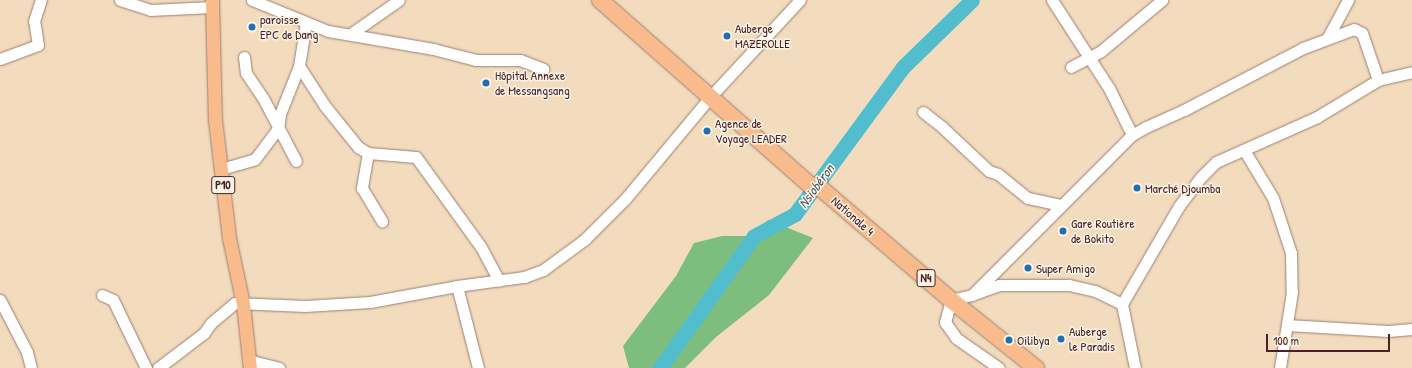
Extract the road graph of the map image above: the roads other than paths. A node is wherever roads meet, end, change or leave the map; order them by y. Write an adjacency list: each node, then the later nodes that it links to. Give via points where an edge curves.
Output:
1 (41, 0): 16 (street, via 34,21 38,46)
2 (120, 0): 10 (street, via 150,10)
3 (252, 0): 11 (street)
4 (399, 0): 12 (street)
5 (600, 0): 22 (highway, Nationale 4 / N4)
6 (800, 0): 22 (street)
7 (1052, 0): 15 (street)
8 (1162, 0): 15 (street)
9 (1348, 0): 13 (street)
10 (212, 3): 29 (main road, P10, via 215,120)
11 (306, 23): 12 (street, via 328,31); 17 (street)
12 (352, 33): 19 (street, via 476,60 520,60)
13 (1328, 37): 21 (street, via 1354,29 1362,33); 25 (street)
14 (244, 57): 24 (street, via 246,73 263,98)
15 (1090, 58): 18 (street); 25 (street, via 1109,88)
16 (0, 59)
17 (299, 66): 24 (street, via 280,114); 27 (street, via 325,106 358,147)
18 (1071, 67)
19 (543, 70)
20 (1412, 72): 21 (street)
21 (1378, 80): 26 (street, via 1317,117)
22 (711, 96): 32 (street, via 626,198 584,240 543,270 524,277); 37 (highway, Nationale 4 / N4)
23 (923, 112): 30 (street, via 989,171 998,174 1028,198)
24 (278, 129): 28 (street); 29 (street, via 255,159)
25 (1132, 135): 30 (street)
26 (1244, 150): 39 (street, via 1216,162 1179,206); 40 (street, via 1273,198 1292,253 1292,292)
27 (368, 153): 31 (street, via 362,188); 32 (street, via 416,157 481,247)
28 (296, 161)
29 (221, 169): 38 (main road, P10, via 229,238)
30 (1061, 205): 34 (street)
31 (382, 221)
32 (499, 281): 33 (street)
33 (457, 286): 38 (street, via 370,302 334,305); 47 (street)
34 (972, 294): 37 (street); 39 (street, via 999,285 1068,285 1096,291)
35 (102, 295): 44 (street, via 113,300)
36 (0, 300): 43 (street, via 27,352)
37 (951, 300): 48 (street, via 945,322 949,330 956,338); 49 (highway, Nationale 4 / N4)
38 (243, 304): 42 (main road, P10); 45 (street, via 231,306 204,333)
39 (1122, 304): 50 (street)
40 (1287, 325): 41 (street); 51 (street)
41 (1412, 330)
42 (249, 364): 46 (street)
43 (32, 368)
44 (146, 368)
45 (158, 368)
46 (279, 368)
47 (478, 368)
48 (999, 368)
49 (1036, 368)
50 (1135, 368)
51 (1280, 368)

